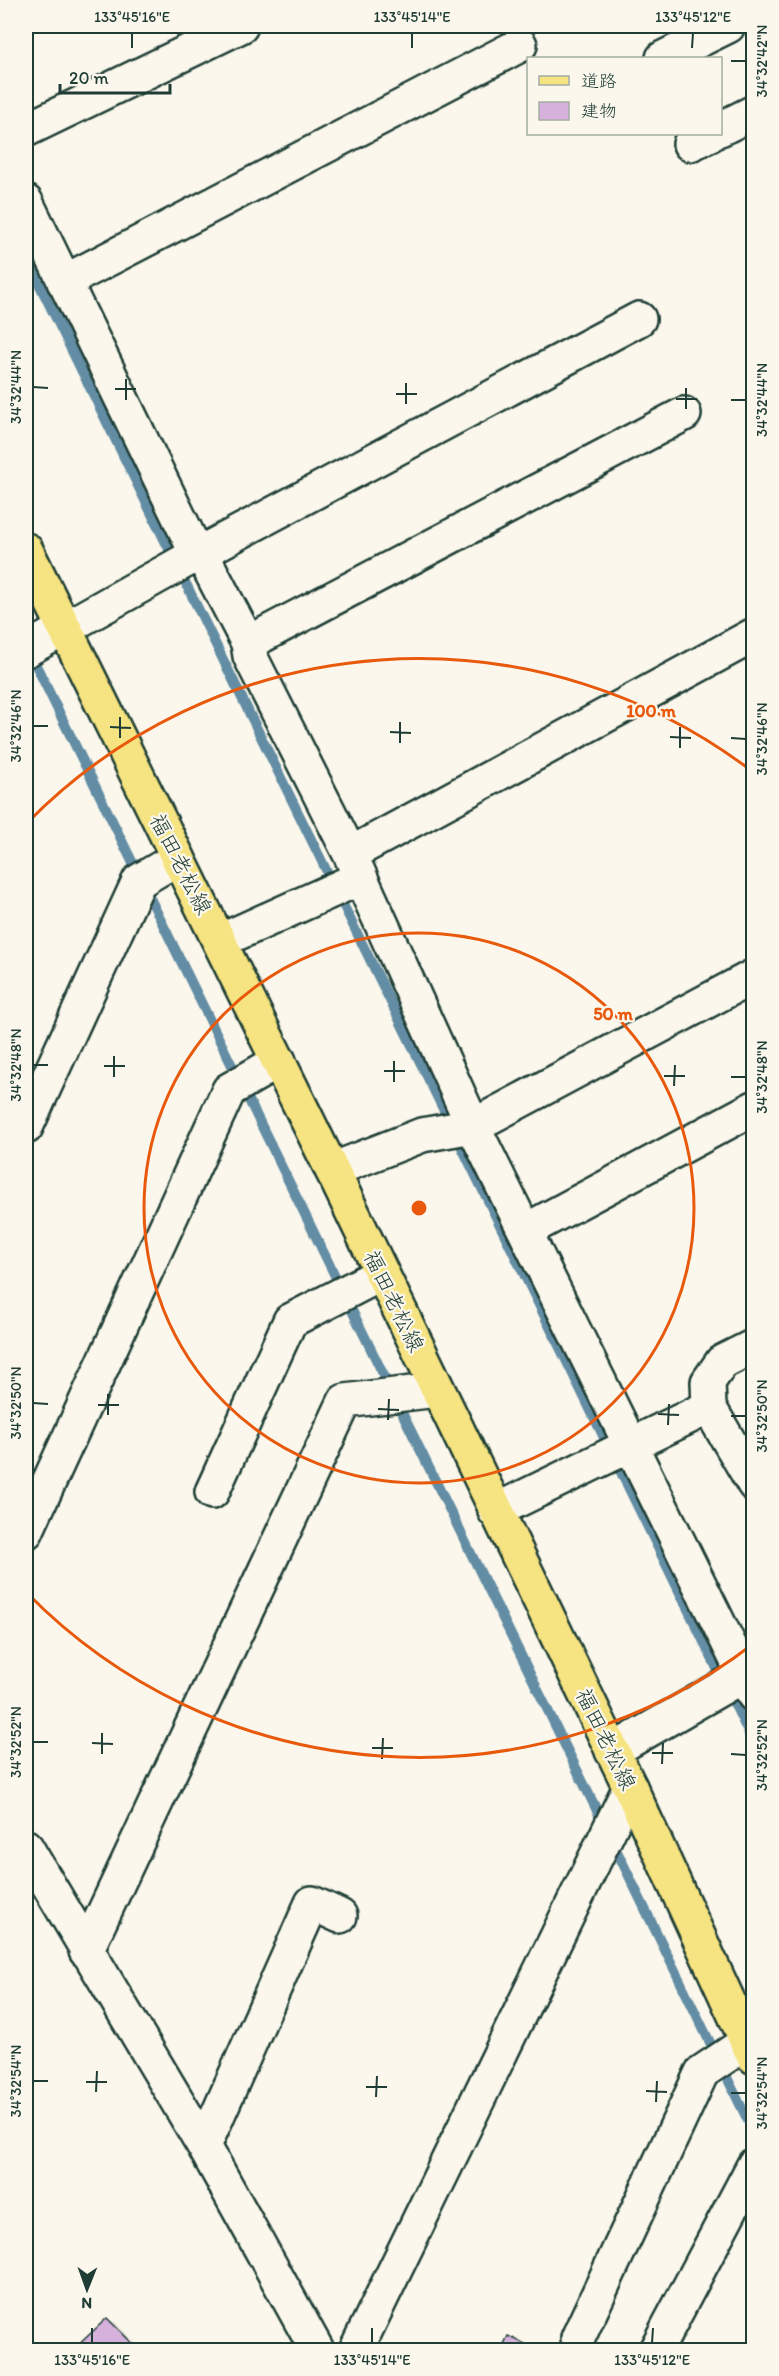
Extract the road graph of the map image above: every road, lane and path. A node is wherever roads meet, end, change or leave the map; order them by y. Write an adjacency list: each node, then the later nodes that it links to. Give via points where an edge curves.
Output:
1 (241, 26): 7 (street)
2 (728, 26): 4 (street)
3 (520, 45): 9 (street)
4 (665, 57)
5 (753, 112): 6 (street)
6 (722, 128)
7 (26, 130)
8 (26, 202): 9 (street)
9 (64, 282): 13 (street)
10 (639, 319): 13 (street)
11 (684, 414): 16 (street)
12 (26, 550): 14 (main road, 福田老松線)
13 (183, 563): 14 (street); 16 (street, via 207,564)
14 (64, 630): 17 (street); 18 (main road, 福田老松線)
15 (753, 635): 19 (street)
16 (248, 643): 19 (street, via 250,656)
17 (30, 648)
18 (178, 858): 20 (main road, 福田老松線); 24 (street, via 144,878)
19 (346, 877): 20 (street); 25 (street)
20 (220, 941): 22 (main road, 福田老松線)
21 (753, 976): 25 (street)
22 (279, 1061): 26 (main road, 福田老松線); 36 (street, via 230,1090 224,1101)
23 (753, 1108): 27 (street)
24 (26, 1127)
25 (458, 1128): 26 (street, via 422,1135); 27 (street)
26 (332, 1170): 28 (main road, 福田老松線)
27 (525, 1231): 32 (street)
28 (381, 1274): 30 (main road, 福田老松線); 34 (street, via 290,1321)
29 (753, 1346): 31 (street, via 722,1362 708,1382)
30 (437, 1390): 35 (main road, 福田老松線); 42 (street, via 345,1401)
31 (709, 1407): 32 (street); 33 (street)
32 (617, 1452): 35 (street); 37 (street)
33 (753, 1484)
34 (212, 1492)
35 (495, 1511): 38 (main road, 福田老松線)
36 (26, 1532)
37 (736, 1685): 38 (street)
38 (612, 1750): 39 (main road, 福田老松線)
39 (630, 1787): 43 (main road, 福田老松線); 48 (street)
40 (26, 1847): 42 (street)
41 (340, 1916): 44 (street, via 312,1903)
42 (86, 1951): 44 (street)
43 (733, 2056): 46 (street, via 702,2072)
44 (204, 2146): 47 (street)
45 (753, 2165): 49 (street)
46 (578, 2338)
47 (317, 2350)
48 (356, 2350)
49 (656, 2350)

